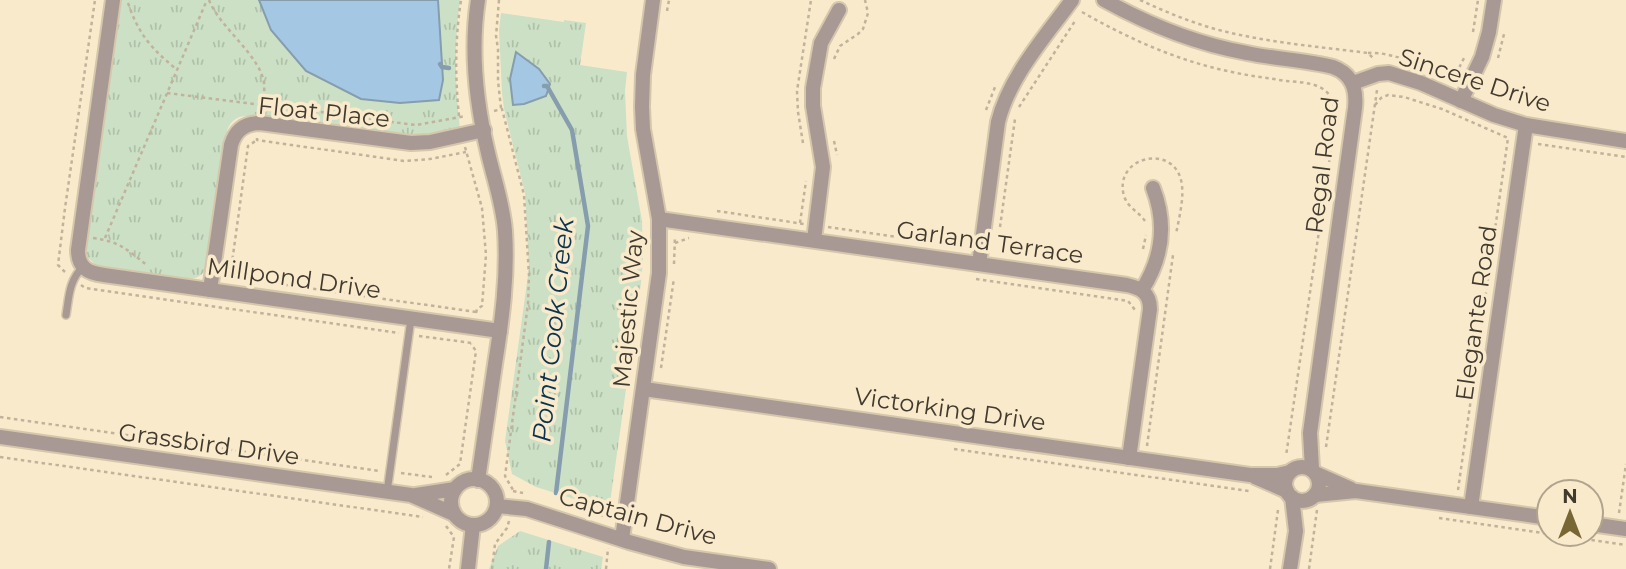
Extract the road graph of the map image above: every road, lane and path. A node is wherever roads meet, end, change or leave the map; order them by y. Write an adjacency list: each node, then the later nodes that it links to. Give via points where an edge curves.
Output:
1 (95, 0): 45 (path)
2 (113, 0): 46 (street)
3 (127, 0): 21 (path, via 142,35)
4 (208, 0): 21 (path); 29 (path, via 261,74)
5 (461, 0): 32 (path, via 456,50)
6 (478, 0): 31 (street, via 473,55)
7 (499, 0): 30 (path, via 496,36)
8 (653, 0): 43 (street, Majestic Way, via 642,107)
9 (865, 0): 20 (path, via 868,13 863,29 840,47)
10 (1104, 0): 24 (street, Regal Road, via 1183,36 1245,53 1333,67)
11 (1140, 0): 19 (path, via 1227,32)
12 (1478, 0): 17 (path)
13 (1494, 0): 25 (street, via 1486,45)
14 (1071, 2): 51 (street, via 1002,106); 74 (path, via 1120,33 1164,52 1209,67 1314,85 1333,100 1335,122)
15 (839, 10): 49 (street, via 821,43 813,88 823,167)
16 (1075, 22): 44 (path, via 1016,115)
17 (1473, 33)
18 (1468, 51): 23 (path)
19 (1368, 53): 22 (path); 23 (path, via 1386,54)
20 (834, 58)
21 (176, 69): 26 (path)
22 (1378, 74): 24 (street, Sincere Drive); 27 (street, Sincere Drive, via 1415,81); 28 (path)
23 (1453, 80): 25 (path)
24 (1353, 83): 66 (street, Regal Road, via 1355,108)
25 (1468, 87): 27 (street)
26 (167, 93): 29 (path); 47 (path)
27 (1461, 101): 33 (street, Sincere Drive)
28 (1374, 105): 70 (path); 85 (path, via 1388,95 1404,97 1508,138 1458,490)
29 (262, 106): 32 (path, via 416,125)
30 (502, 109): 31 (path); 68 (path, via 524,195 529,275)
31 (480, 113): 32 (path); 34 (street)
32 (459, 117): 35 (path)
33 (1526, 125): 38 (street, Sincere Drive); 85 (street, Elegante Road)
34 (484, 130): 35 (street, Float Place); 61 (street, via 505,229)
35 (462, 135): 55 (street, Float Place, via 411,143 246,125 231,145); 60 (path, via 482,208 486,255 482,306 477,309)
36 (257, 140): 55 (path, via 248,146 230,277)
37 (834, 140): 41 (path)
38 (1626, 141)
39 (1538, 144): 40 (path)
40 (1626, 157)
41 (837, 159)
42 (1153, 188): 56 (street, via 1162,226 1155,267)
43 (659, 219): 49 (street, Garland Terrace); 64 (street, Majestic Way, via 659,273)
44 (1000, 226)
45 (62, 233): 46 (path); 53 (path, via 58,265)
46 (80, 236): 47 (path); 53 (street)
47 (104, 239): 52 (path, via 122,245)
48 (691, 239): 50 (path)
49 (814, 240): 51 (street, Garland Terrace)
50 (675, 243)
51 (979, 264): 56 (street, Garland Terrace)
52 (151, 266)
53 (78, 273): 55 (street, Millpond Drive); 58 (lane); 62 (path, via 85,288)
54 (964, 278): 57 (path, via 1128,301)
55 (211, 282): 59 (street, Millpond Drive)
56 (1142, 290): 72 (street, via 1150,309)
57 (1135, 310)
58 (66, 315)
59 (412, 318): 60 (street, Millpond Drive); 62 (lane)
60 (474, 328): 61 (street, Millpond Drive); 63 (path)
61 (500, 331): 78 (street)
62 (409, 334): 63 (path); 75 (lane)
63 (472, 343): 84 (path, via 476,351 460,464 443,478)
64 (644, 389): 72 (street, Victorking Drive); 98 (street, Majestic Way)
65 (0, 417): 75 (path)
66 (1310, 433): 74 (street, Regal Road); 76 (street, Regal Road)
67 (0, 437): 83 (street, Grassbird Drive)
68 (509, 443)
69 (949, 448): 81 (path)
70 (1326, 449)
71 (0, 457): 96 (path)
72 (1129, 458): 77 (street, Victorking Drive)
73 (1626, 464): 93 (path)
74 (1290, 465): 76 (street); 77 (street, Victorking Drive, via 1277,475); 87 (street, via 1285,481)
75 (390, 472): 83 (lane); 84 (path)
76 (1314, 472): 82 (street); 88 (street, via 1320,485)
77 (1250, 475): 87 (street, Victorking Drive)
78 (478, 480): 79 (street, via 465,481); 90 (street, via 492,489)
79 (455, 489): 84 (street); 94 (street)
80 (513, 491): 86 (path)
81 (1250, 491)
82 (1356, 491): 88 (street); 92 (street)
83 (387, 492): 84 (street, Grassbird Drive)
84 (438, 492): 94 (street, Grassbird Drive); 106 (path, via 435,519 454,537)
85 (1473, 492): 92 (street, Elegante Road)
86 (526, 494)
87 (1289, 494): 88 (street, via 1300,500); 102 (street)
88 (1317, 496): 102 (street); 112 (path, via 1325,505 1317,509)
89 (563, 504): 98 (path)
90 (496, 506): 99 (street, via 486,522); 103 (street, Captain Drive, via 527,509)
91 (1279, 506): 110 (path)
92 (1471, 507): 95 (street)
93 (1619, 513)
94 (454, 514): 99 (street)
95 (1535, 516)
96 (422, 517)
97 (1436, 518): 104 (path)
98 (625, 522): 103 (street, Majestic Way)
99 (473, 525): 107 (street)
100 (1605, 526): 101 (street)
101 (1626, 529)
102 (1296, 531): 111 (street)
103 (616, 537): 105 (street, Captain Drive); 108 (path)
104 (1626, 545)
105 (683, 563): 109 (street, Captain Drive)
106 (449, 569)
107 (468, 569)
108 (606, 569)
109 (769, 569)
110 (1270, 569)
111 (1290, 569)
112 (1309, 569)

